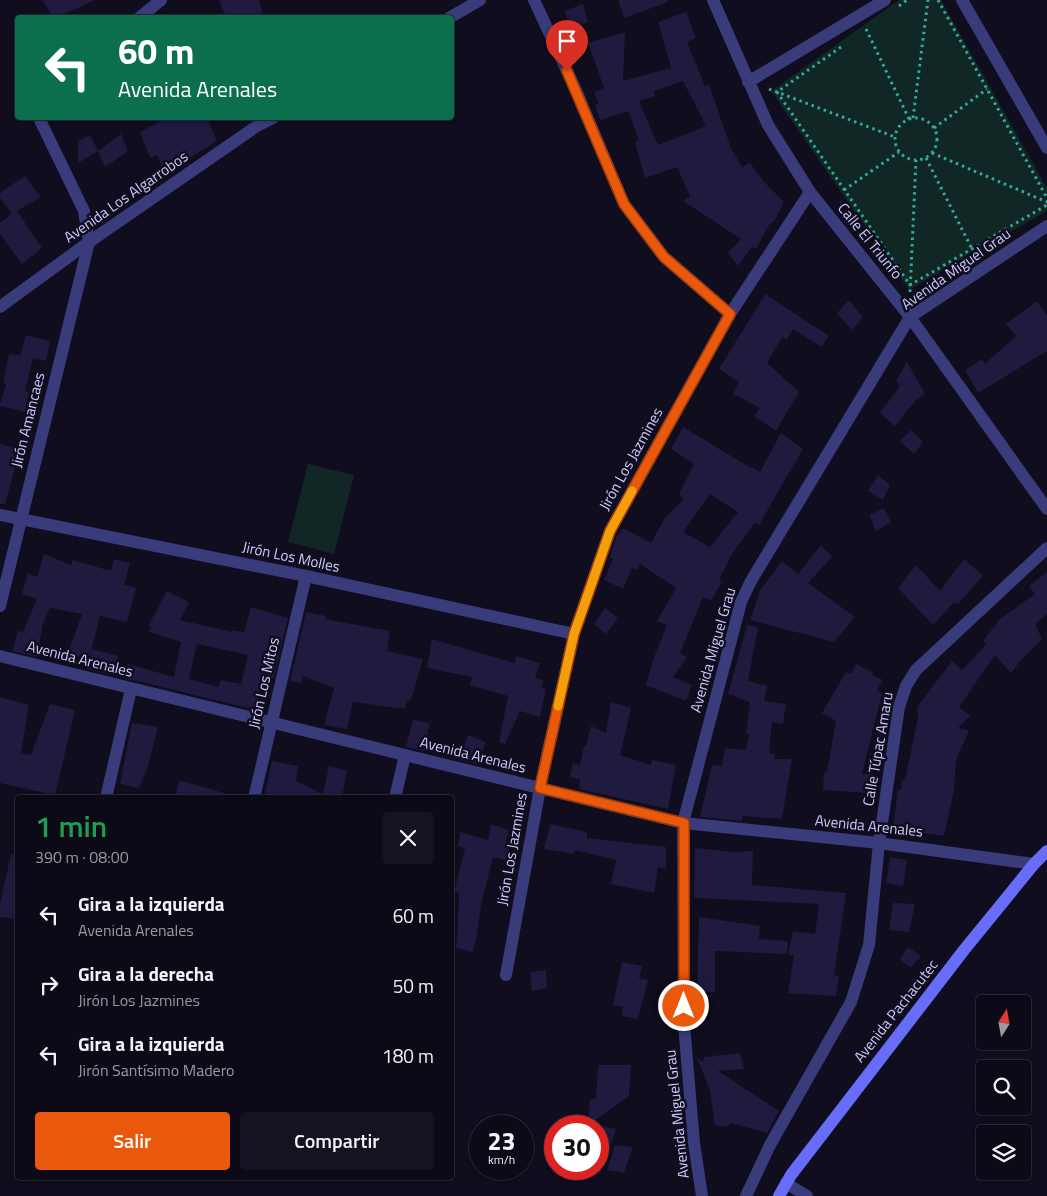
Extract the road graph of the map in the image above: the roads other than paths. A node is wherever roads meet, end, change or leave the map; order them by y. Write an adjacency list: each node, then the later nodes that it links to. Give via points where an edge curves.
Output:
1 (161, 0): 7 (street)
2 (480, 0): 8 (street)
3 (534, 0): 17 (street, via 624,204 664,257)
4 (714, 0): 9 (street, Calle El Triunfo)
5 (885, 0): 9 (street)
6 (962, 0): 12 (street)
7 (143, 15)
8 (454, 15)
9 (748, 82): 13 (street, Calle El Triunfo, via 768,125)
10 (40, 120): 15 (street, via 84,211)
11 (269, 120): 15 (street, Avenida Los Algarrobos)
12 (1047, 148)
13 (810, 192): 17 (street, Jirón Los Jazmines); 18 (street, Calle El Triunfo)
14 (1047, 226): 18 (street, Avenida Miguel Grau)
15 (89, 242): 16 (street, Avenida Los Algarrobos); 21 (street, Jirón Amancaes)
16 (0, 307)
17 (730, 314): 25 (street, Jirón Los Jazmines, via 610,531)
18 (910, 317): 19 (street, Calle El Triunfo); 34 (street, Avenida Miguel Grau, via 741,602)
19 (1047, 509)
20 (0, 515): 21 (street, Jirón Los Molles)
21 (20, 520): 23 (street, Jirón Los Molles); 24 (street, Jirón Amancaes)
22 (1047, 548): 35 (street, Calle Túpac Amaru, via 916,670 906,686 898,707)
23 (306, 576): 25 (street, Jirón Los Molles); 28 (street, Jirón Los Mitos)
24 (0, 606)
25 (574, 634): 30 (street, Jirón Los Jazmines)
26 (0, 656): 27 (street, Avenida Arenales)
27 (131, 689): 28 (street, Avenida Arenales); 31 (street)
28 (271, 723): 29 (street, Avenida Arenales); 32 (street, Jirón Los Mitos)
29 (405, 755): 30 (street, Avenida Arenales); 33 (street)
30 (540, 788): 34 (street, Avenida Arenales); 38 (street, Jirón Los Jazmines)
31 (107, 795)
32 (255, 795)
33 (396, 795)
34 (684, 823): 35 (street, Avenida Arenales); 40 (street, Avenida Miguel Grau, via 684,1024)
35 (879, 843): 37 (street, Avenida Arenales); 41 (street, Calle Túpac Amaru, via 869,945 851,1002 770,1145)
36 (1047, 851): 37 (main road, Avenida Pachacutec)
37 (1034, 864): 39 (main road, Avenida Pachacutec)
38 (506, 975)
39 (786, 1183): 42 (main road, Avenida Pachacutec); 43 (street)
40 (702, 1196)
41 (746, 1196)
42 (779, 1196)
43 (807, 1196)

